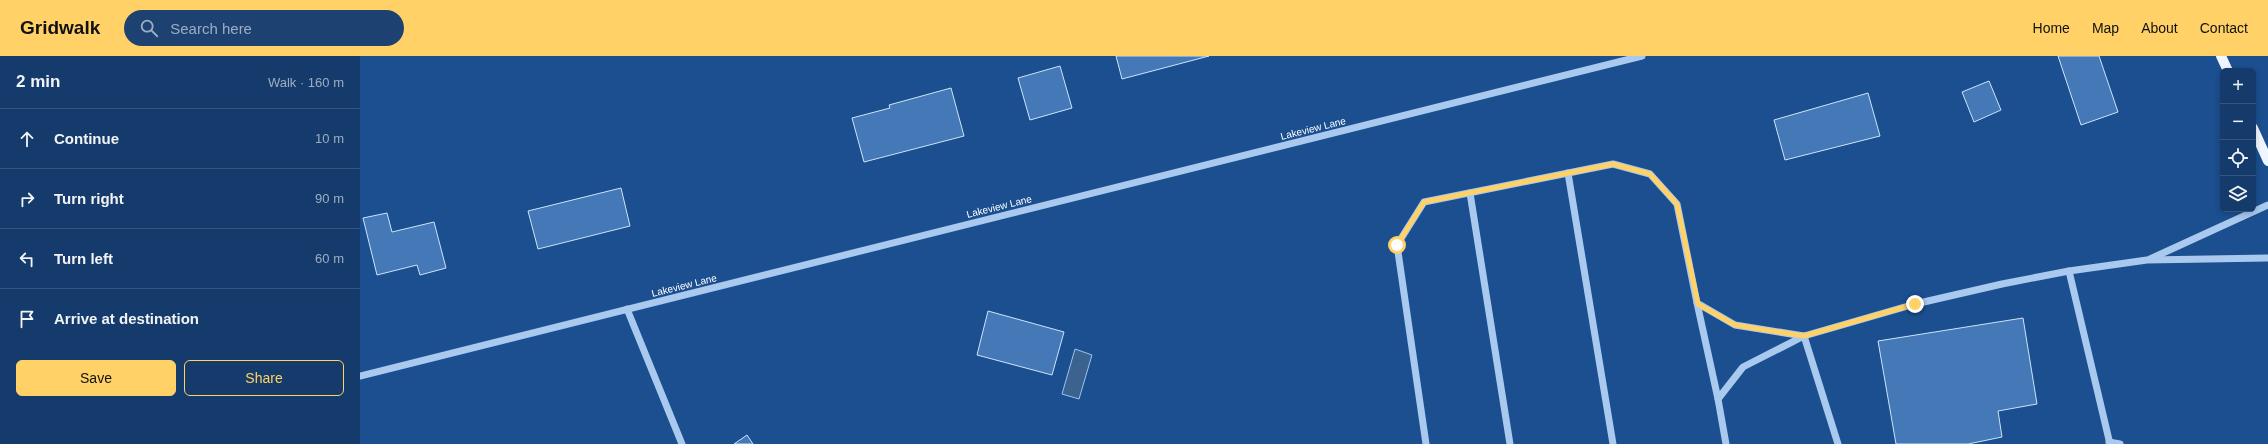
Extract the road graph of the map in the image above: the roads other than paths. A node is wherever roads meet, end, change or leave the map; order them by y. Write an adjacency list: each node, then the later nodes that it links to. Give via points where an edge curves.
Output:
1 (1642, 56): 13 (street, Lakeview Lane)
2 (2221, 56): 3 (main road)
3 (2227, 68)
4 (2256, 135): 5 (main road)
5 (2268, 161)
6 (1568, 173): 7 (street); 12 (street, via 1613,164 1650,174 1677,204); 21 (street)
7 (1470, 193): 19 (street, via 1424,202 1397,245); 20 (street)
8 (2268, 205): 10 (street)
9 (2268, 258): 10 (street)
10 (2147, 260): 11 (street)
11 (2069, 271): 14 (street, via 1915,304); 17 (street)
12 (1698, 304): 14 (street, via 1735,325); 16 (street)
13 (627, 309): 15 (street, Lakeview Lane); 18 (street)
14 (1804, 336): 16 (street, via 1743,367); 23 (street)
15 (360, 376)
16 (1718, 399): 22 (street)
17 (2110, 443): 24 (street)
18 (682, 444)
19 (1426, 444)
20 (1510, 444)
21 (1613, 444)
22 (1726, 444)
23 (1838, 444)
24 (2120, 444)

